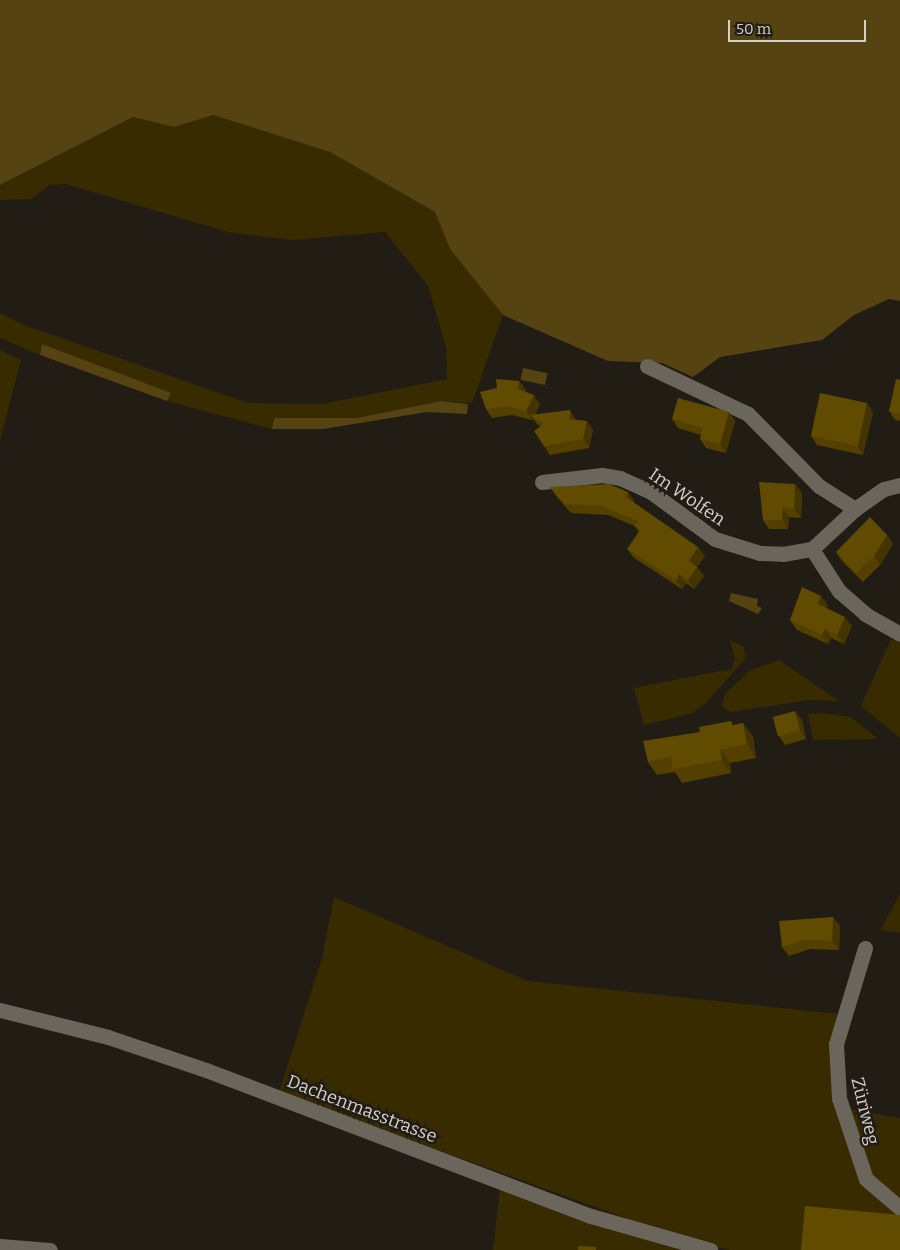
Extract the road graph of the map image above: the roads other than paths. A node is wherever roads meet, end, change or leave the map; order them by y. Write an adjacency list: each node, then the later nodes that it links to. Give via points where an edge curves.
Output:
1 (647, 366): 4 (street, via 748,414 819,486)
2 (542, 482): 5 (street, Im Wolfen, via 602,475 620,478 651,492 716,540 760,552)
3 (900, 485): 4 (street, via 884,489)
4 (855, 509): 5 (street)
5 (812, 549): 6 (street, via 839,591 866,614)
6 (900, 634)
7 (865, 948): 9 (street, Züriweg, via 836,1044 839,1098 866,1179)
8 (0, 1010): 12 (street, Dachenmasstrasse, via 108,1037 179,1061 591,1216)
9 (900, 1208)
10 (0, 1246): 11 (street)
11 (50, 1250)
12 (710, 1250)

